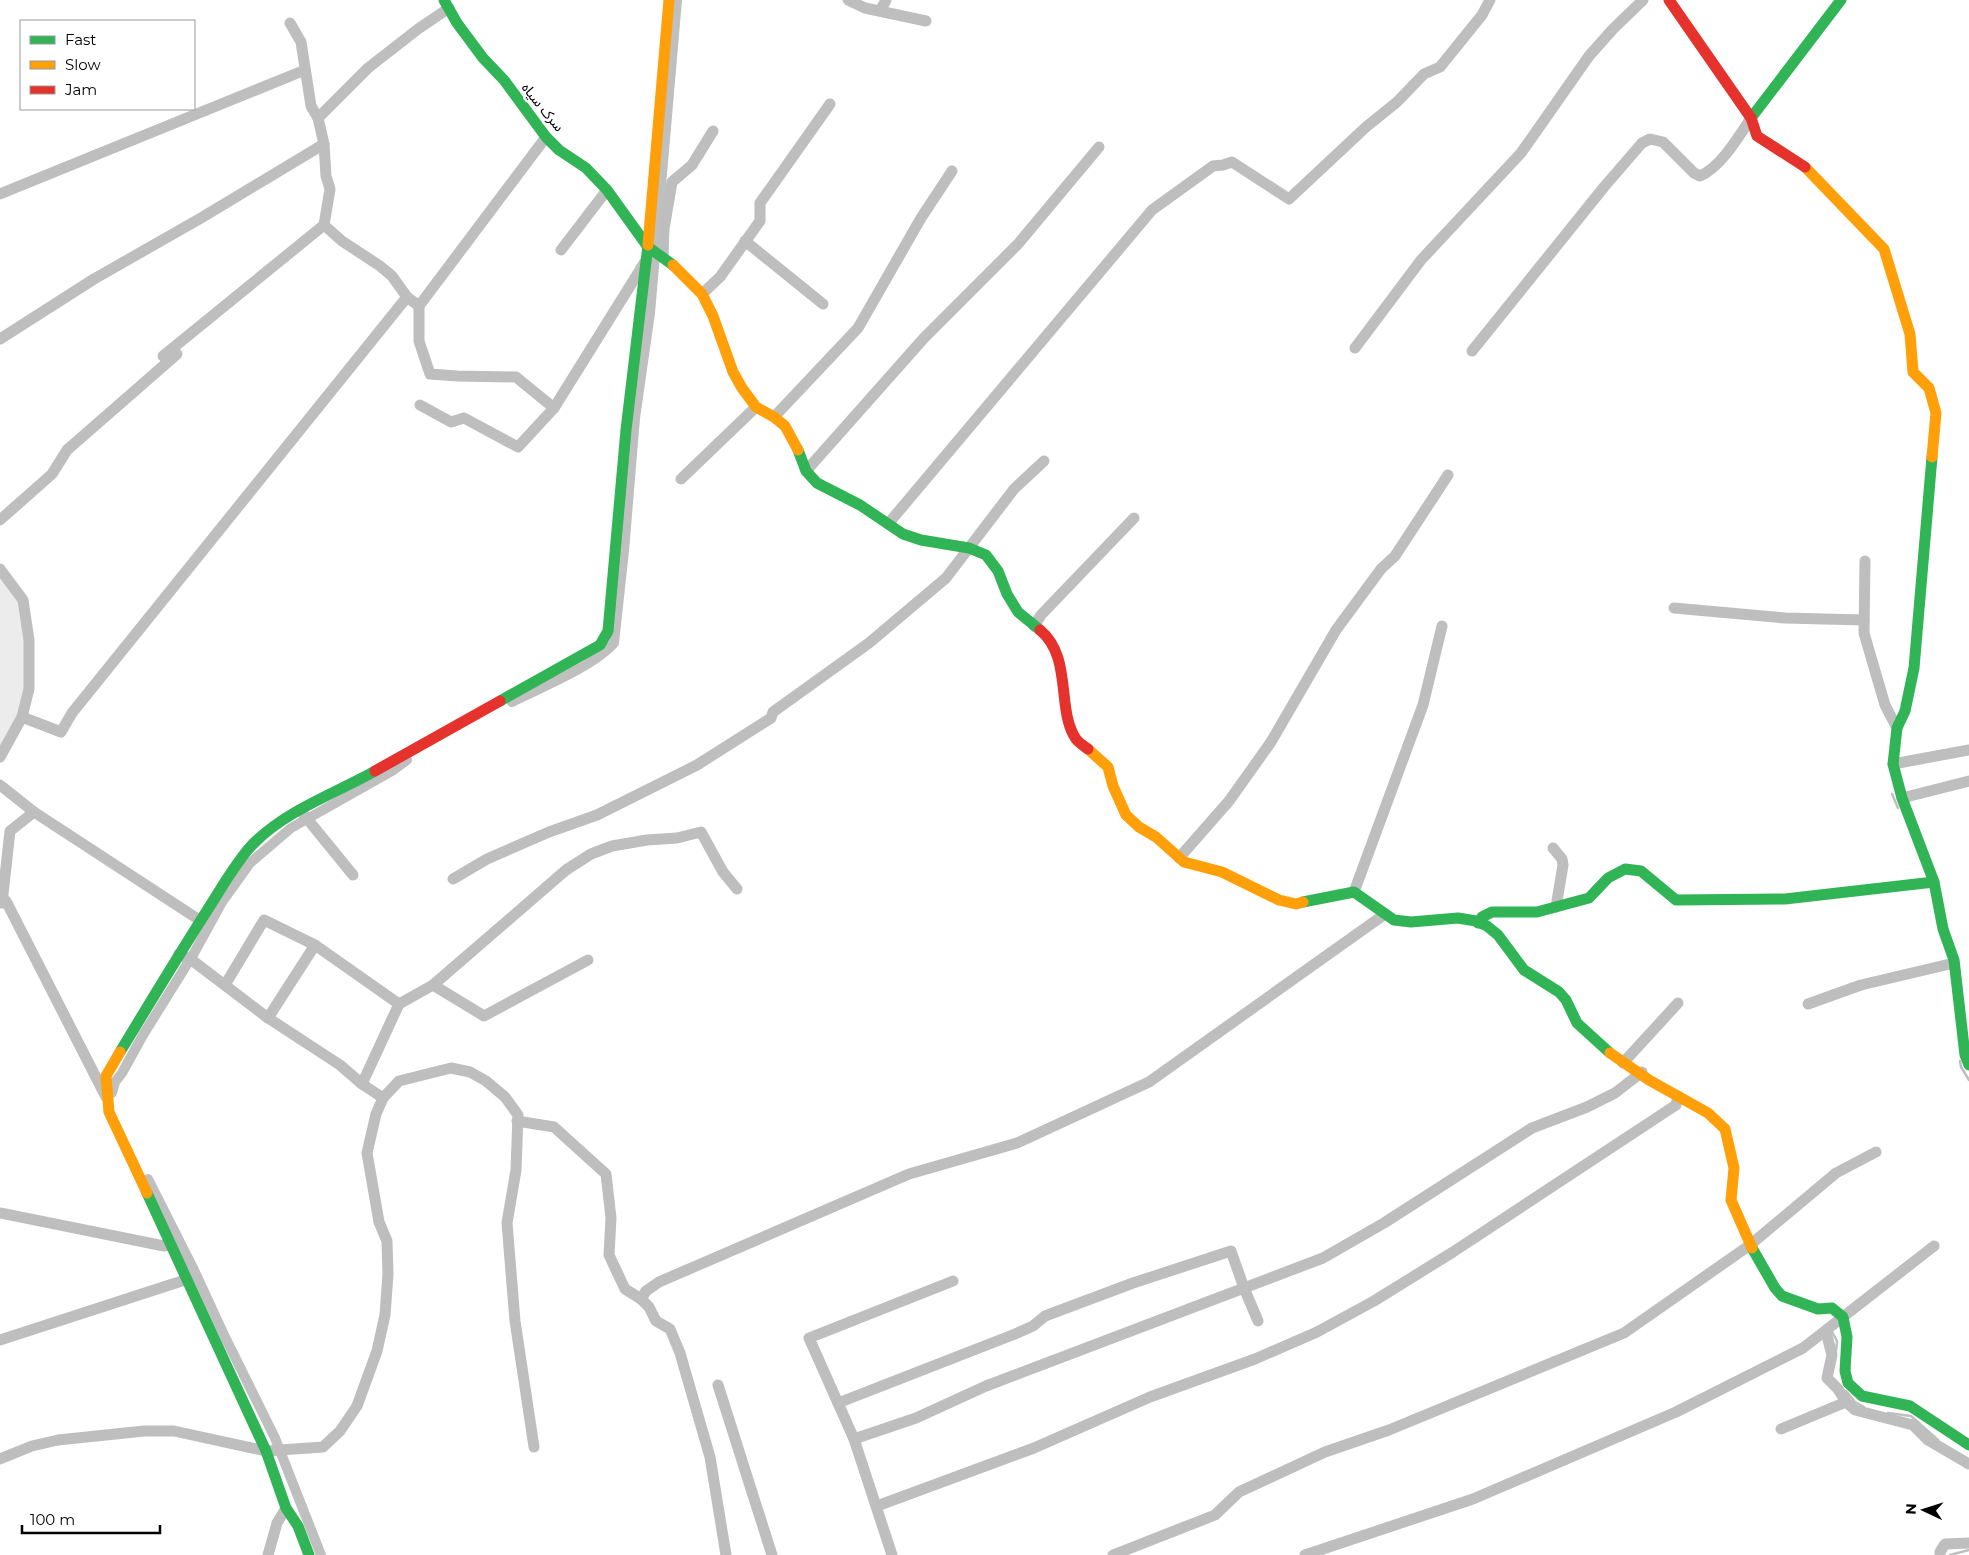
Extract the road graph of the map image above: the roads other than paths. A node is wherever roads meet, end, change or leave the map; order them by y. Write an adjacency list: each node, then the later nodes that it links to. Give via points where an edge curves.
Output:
1 (669, 0): 26 (street)
2 (848, 0): 9 (street)
3 (886, 0): 9 (street)
4 (1490, 0): 47 (street, via 1482,15 1440,67 1424,74 1288,199 1232,162 1213,166 1152,210)
5 (1644, 0): 34 (street, via 1589,56 1521,153 1421,260)
6 (1669, 0): 15 (street)
7 (1840, 0): 15 (street)
8 (446, 4): 14 (street, via 368,68); 17 (street, سرک سیاه, via 483,58 504,80)
9 (880, 11): 10 (street)
10 (926, 21)
11 (290, 23): 12 (street, via 301,42)
12 (305, 70): 14 (street, via 311,106); 22 (street)
13 (830, 104): 24 (street, via 760,203 760,221)
14 (318, 118): 18 (street)
15 (1751, 118): 35 (street, via 1731,148 1700,176 1663,142 1650,139 1642,143); 56 (street, via 1758,136 1806,168 1884,249 1910,334 1913,372 1929,388 1936,412 1914,668 1905,711)
16 (713, 131): 26 (street, via 692,165 672,182 664,229)
17 (546, 137): 21 (street, سرک سیاه, via 586,168); 31 (street)
18 (324, 144): 23 (street, via 330,188); 33 (street, via 94,279)
19 (1099, 147): 42 (street, via 1018,244 924,338)
20 (952, 171): 40 (street, via 858,328)
21 (607, 190): 25 (street); 26 (street, سرک سیاه)
22 (0, 194)
23 (324, 225): 29 (street, via 392,276); 36 (street)
24 (745, 241): 28 (street, via 720,277); 30 (street)
25 (561, 250)
26 (656, 252): 27 (street); 28 (street, سرک سیاه)
27 (646, 260): 39 (street); 64 (street, via 626,430 608,631 600,645 368,775)
28 (702, 294): 38 (street, سرک سیاه, via 733,372)
29 (407, 297): 31 (street); 55 (street, via 72,713 61,732)
30 (823, 304)
31 (419, 306): 39 (street, via 419,341 430,374 516,377)
32 (196, 338): 46 (street, via 68,450 52,474)
33 (0, 339)
34 (1355, 348)
35 (1472, 351)
36 (164, 356)
37 (420, 405): 39 (street, via 451,422 464,418 518,447)
38 (756, 407): 40 (street); 44 (street)
39 (554, 408)
40 (774, 417): 42 (street, via 794,439)
41 (1044, 461): 48 (street, via 1014,489)
42 (806, 471): 47 (street, via 817,483 860,504)
43 (1448, 476): 66 (street, via 1395,556 1381,569 1336,630 1271,742 1229,801)
44 (681, 479)
45 (1134, 518): 53 (street)
46 (0, 520)
47 (888, 524): 48 (street, via 921,540)
48 (969, 548): 53 (street, via 986,555 998,571 1018,612); 68 (street, via 946,578 869,643 773,712 771,718 705,760 597,815 486,859)
49 (1865, 561): 52 (street)
50 (0, 569): 55 (street, via 23,600 29,640 29,689)
51 (1674, 608): 52 (street, via 1786,618)
52 (1864, 620): 56 (street, via 1864,634 1884,705)
53 (1034, 626): 66 (street, via 1046,635 1058,658 1068,719 1076,739 1108,767 1126,815)
54 (1442, 626): 71 (street, via 1422,705)
55 (22, 717): 58 (street)
56 (1897, 728): 59 (street)
57 (1969, 750): 59 (street)
58 (0, 757)
59 (1893, 764): 62 (street)
60 (1969, 781): 62 (street)
61 (0, 785): 63 (street)
62 (1902, 798): 69 (street)
63 (34, 812): 74 (street); 92 (street, via 10,831 2,903 6,901)
64 (304, 815): 67 (street); 74 (street, via 276,825 253,844)
65 (1553, 848): 72 (street, via 1563,865)
66 (1179, 858): 71 (street, via 1222,872 1279,900 1296,904)
67 (353, 875)
68 (453, 879)
69 (1929, 883): 72 (street, via 1785,899 1676,900 1641,871 1625,869 1608,878 1590,898); 79 (street)
70 (737, 889): 81 (street, via 723,872 701,832 612,846 566,870)
71 (1354, 892): 73 (street)
72 (1556, 907): 75 (street, via 1537,912 1492,912)
73 (1385, 914): 75 (street, via 1392,920 1410,923 1439,918 1464,918); 102 (street, via 1149,1082 1017,1143 909,1174 659,1282)
74 (201, 921): 77 (street)
75 (1478, 923): 86 (street, via 1499,937 1524,970 1559,991 1579,1025)
76 (315, 945): 80 (street, via 264,920); 83 (street); 85 (street)
77 (186, 957): 80 (street); 92 (street, via 106,1076 109,1083)
78 (588, 960): 81 (street, via 484,1016)
79 (1954, 963): 84 (street, via 1861,985); 87 (street, via 1965,1055)
80 (225, 985): 85 (street)
81 (432, 985): 83 (street)
82 (1678, 1003): 86 (street)
83 (399, 1004): 89 (street)
84 (1808, 1004)
85 (268, 1018): 89 (street, via 340,1065)
86 (1623, 1063): 88 (street)
87 (1969, 1065)
88 (1642, 1072): 90 (street, via 1649,1080); 101 (street, via 1615,1093 1532,1128 1323,1258)
89 (362, 1084): 91 (street)
90 (1678, 1096): 97 (street, via 1708,1113 1725,1129 1734,1168 1732,1200); 117 (street, via 1676,1105 1453,1252 1317,1332 1255,1359 1150,1397 1034,1448)
91 (383, 1098): 93 (street, via 399,1081 450,1068 470,1072 486,1081 505,1097 518,1115); 114 (street, via 367,1153 379,1222 387,1241 385,1316 377,1351 357,1406 340,1431 323,1447)
92 (107, 1099): 96 (street, via 109,1112)
93 (517, 1121): 102 (street, via 554,1128 606,1174 611,1218 609,1255 625,1289); 113 (street, via 516,1170 507,1222 515,1321)
94 (1876, 1152): 97 (street, via 1836,1173)
95 (0, 1212): 96 (street)
96 (172, 1245): 99 (street)
97 (1750, 1246): 103 (street, via 1782,1296 1818,1309 1832,1308); 125 (street, via 1624,1333 1389,1430 1324,1452 1239,1492 1215,1515)
98 (1934, 1246): 103 (street)
99 (188, 1279): 106 (street); 114 (street)
100 (952, 1281): 109 (street, via 810,1338)
101 (1244, 1288): 104 (street); 109 (street, via 1232,1251 1045,1316 1015,1334); 111 (street, via 986,1386 916,1418)
102 (641, 1299): 122 (street, via 656,1321 670,1330 680,1353 710,1457)
103 (1843, 1317): 105 (street); 112 (street, via 1848,1383 1862,1396 1910,1406)
104 (1258, 1321)
105 (1826, 1332): 108 (street, via 1832,1355 1827,1378); 126 (street, via 1803,1348 1676,1412 1473,1499)
106 (0, 1340)
107 (718, 1385): 123 (street)
108 (1846, 1402): 110 (street); 116 (street, via 1855,1410 1913,1425 1928,1440)
109 (838, 1403): 111 (street)
110 (1781, 1429)
111 (854, 1439): 117 (street)
112 (1969, 1445)
113 (534, 1448)
114 (276, 1450): 115 (street, via 174,1431 58,1440 18,1450); 118 (street)
115 (0, 1459)
116 (1969, 1464)
117 (877, 1506): 124 (street)
118 (286, 1508): 120 (street, via 277,1523); 121 (street, via 298,1526)
119 (1969, 1543): 127 (street, via 1945,1544)
120 (268, 1555)
121 (310, 1555)
122 (726, 1555)
123 (772, 1555)
124 (892, 1555)
125 (1113, 1555)
126 (1305, 1555)
127 (1940, 1555)

